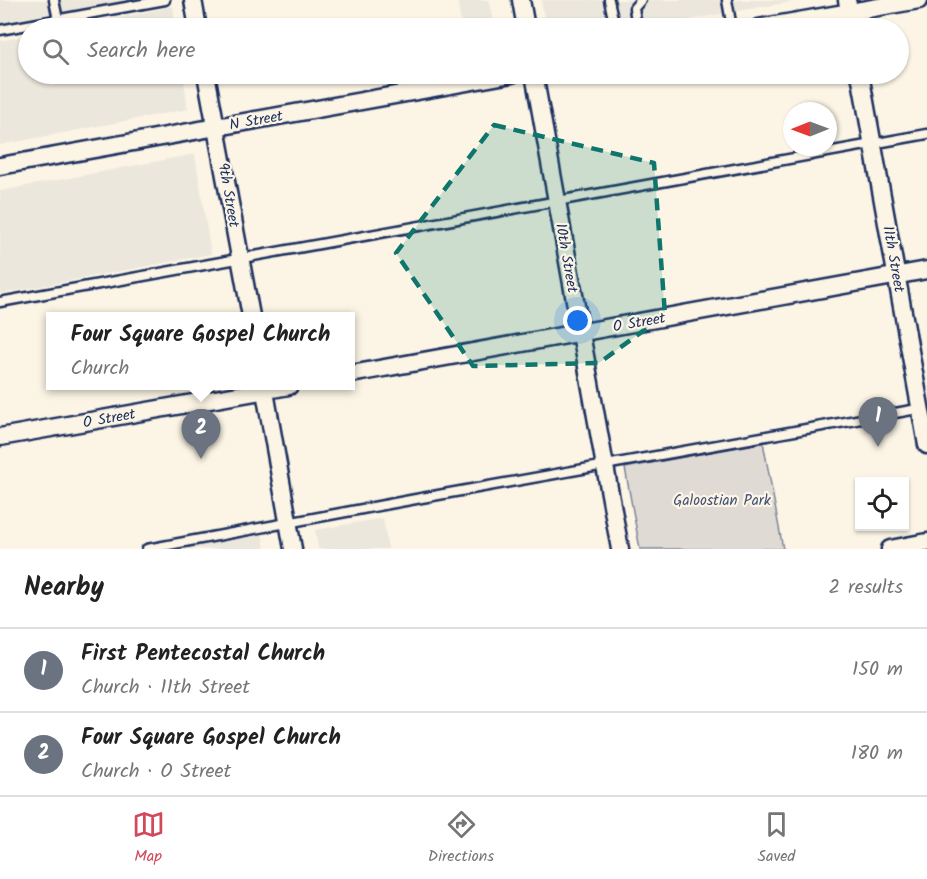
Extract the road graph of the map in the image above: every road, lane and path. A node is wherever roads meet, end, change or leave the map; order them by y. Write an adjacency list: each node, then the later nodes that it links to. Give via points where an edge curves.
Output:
1 (54, 0): 10 (lane)
2 (165, 0): 11 (lane)
3 (193, 0): 12 (street)
4 (521, 0): 13 (street)
5 (609, 0): 14 (lane)
6 (641, 0): 15 (lane, via 634,8)
7 (727, 0): 16 (lane)
8 (919, 0): 9 (street)
9 (850, 14): 17 (street)
10 (58, 18)
11 (69, 18)
12 (196, 18)
13 (524, 18)
14 (613, 18)
15 (636, 18)
16 (730, 18)
17 (824, 18)
18 (18, 27): 19 (lane)
19 (0, 30)
20 (208, 84): 24 (street, 9th Street)
21 (456, 84): 24 (street, N Street)
22 (536, 84): 28 (street, 10th Street)
23 (862, 84): 26 (street, 11th Street)
24 (216, 127): 27 (street, N Street); 29 (street, 9th Street)
25 (927, 134): 26 (lane)
26 (873, 144): 28 (lane); 31 (street, 11th Street)
27 (0, 166)
28 (557, 201): 29 (lane); 34 (street, 10th Street)
29 (240, 258): 32 (lane); 33 (street, 9th Street)
30 (927, 270): 31 (street, O Street)
31 (896, 275): 34 (street, O Street); 38 (street, 11th Street)
32 (0, 302)
33 (250, 312)
34 (581, 333): 35 (street, O Street); 41 (street, 10th Street)
35 (355, 373)
36 (253, 390): 39 (street, O Street)
37 (264, 390): 42 (street)
38 (924, 408): 40 (street, 11th Street); 41 (lane)
39 (0, 437)
40 (927, 445)
41 (605, 465): 42 (lane); 46 (street, 10th Street)
42 (288, 522): 44 (lane); 45 (street)
43 (927, 543): 47 (street)
44 (147, 549)
45 (293, 549)
46 (620, 549)
47 (890, 549)

